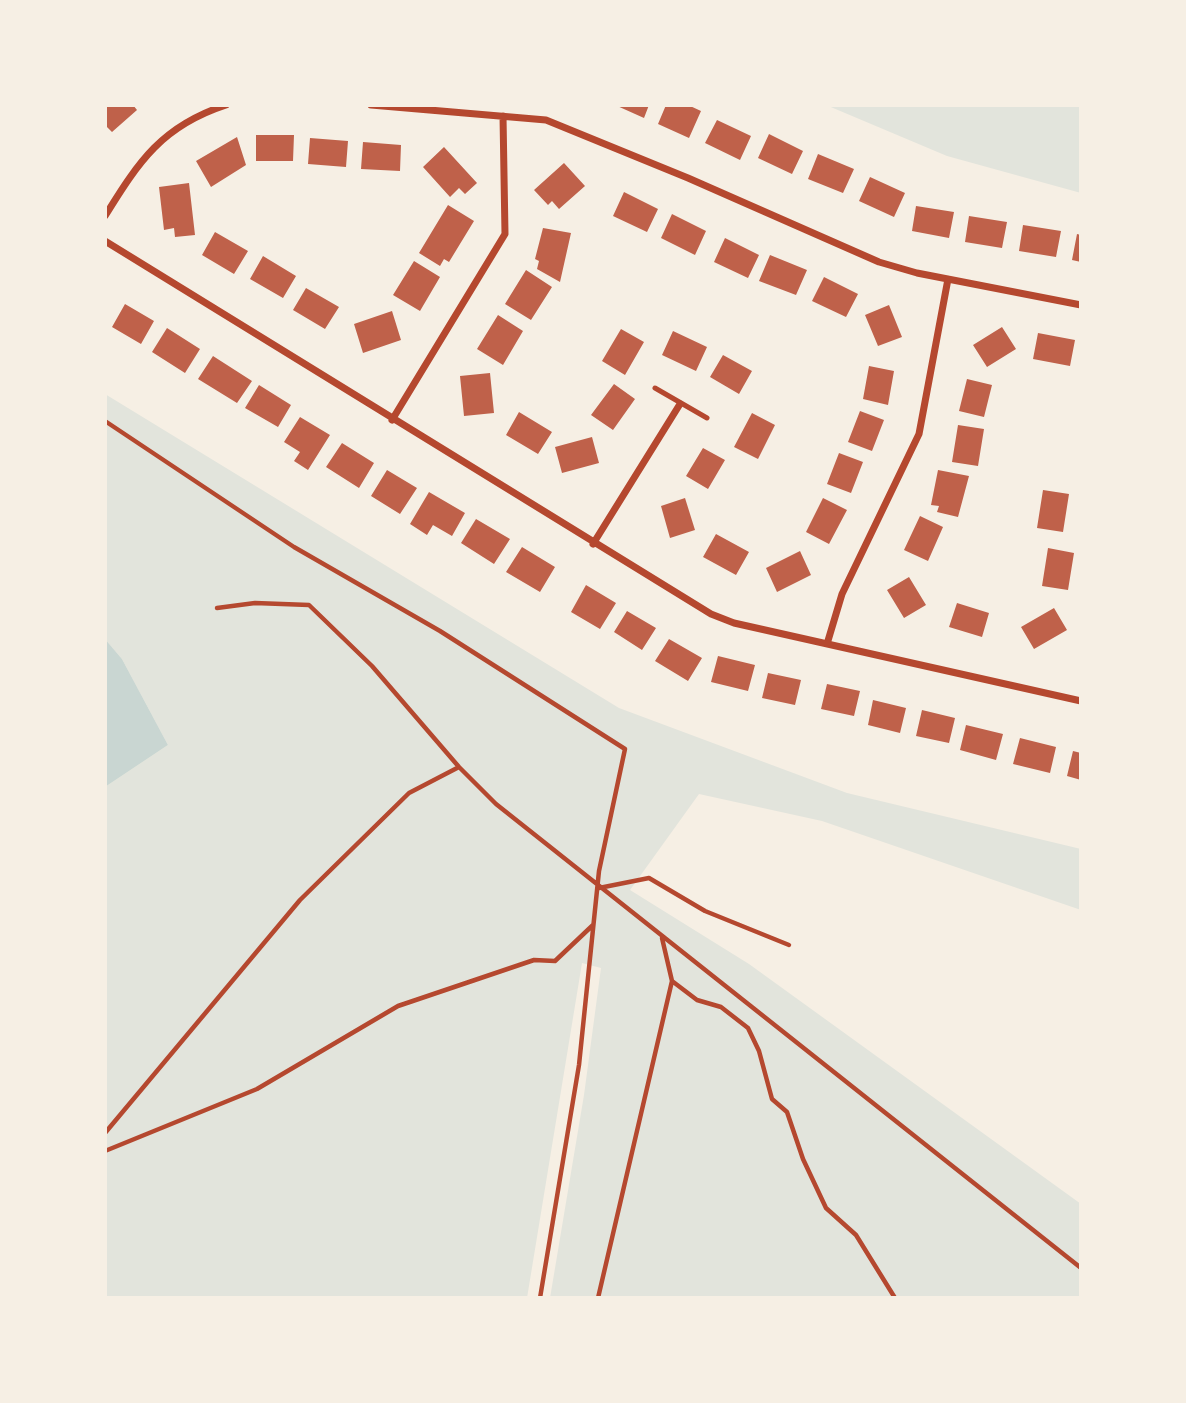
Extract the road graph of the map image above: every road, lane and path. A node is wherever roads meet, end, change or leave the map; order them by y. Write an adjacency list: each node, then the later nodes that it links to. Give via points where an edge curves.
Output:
1 (226, 105): 4 (street, via 191,118 151,148)
2 (371, 105): 3 (street)
3 (503, 116): 6 (street, via 546,120 573,129 879,262); 11 (street, via 505,234)
4 (105, 216)
5 (105, 241): 11 (street)
6 (948, 279): 7 (street); 15 (street, via 919,434 842,594)
7 (1081, 305)
8 (655, 388): 9 (lane)
9 (680, 404): 10 (lane); 13 (street)
10 (707, 418)
11 (392, 420): 13 (street)
12 (105, 421): 18 (path, via 293,547 440,631 625,749)
13 (593, 544): 15 (street, via 711,614)
14 (217, 608): 17 (path, via 255,603 309,605 372,666)
15 (827, 644): 16 (street)
16 (1081, 699)
17 (459, 767): 18 (path, via 496,804); 23 (path, via 409,793 300,900)
18 (598, 888): 19 (path); 20 (path); 21 (path, via 649,878 705,911)
19 (593, 925): 24 (path, via 555,961 534,960 398,1006 257,1089); 26 (path, via 579,1065)
20 (662, 937): 22 (path); 25 (path)
21 (789, 945)
22 (672, 981): 27 (path); 28 (path, via 697,1000 721,1007 748,1028 772,1098 787,1112 827,1208 856,1235)
23 (105, 1133)
24 (105, 1152)
25 (1081, 1268)
26 (540, 1298)
27 (598, 1298)
28 (895, 1298)

